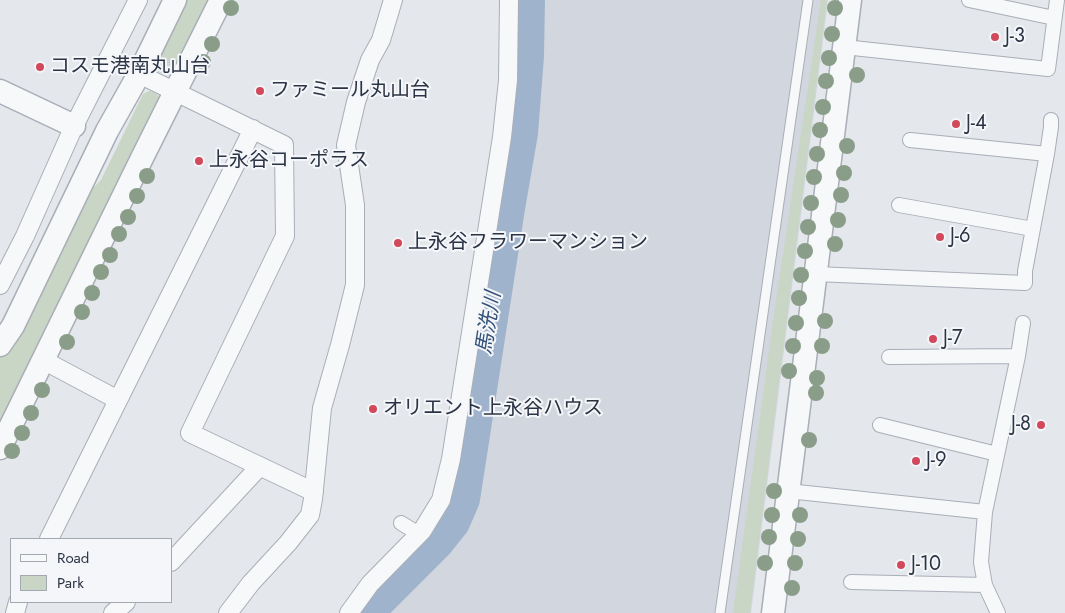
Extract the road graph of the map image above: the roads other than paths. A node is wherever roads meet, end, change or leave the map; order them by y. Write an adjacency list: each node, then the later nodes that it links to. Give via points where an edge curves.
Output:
1 (138, 0): 16 (street)
2 (175, 0): 12 (street)
3 (221, 0): 14 (street)
4 (393, 0): 34 (street, via 356,102 346,145 355,205 354,285 322,408)
5 (509, 0): 38 (street, via 508,80 502,137 452,460 441,500)
6 (808, 0): 47 (lane)
7 (850, 0): 11 (street)
8 (968, 0): 10 (street)
9 (1057, 0): 10 (street)
10 (1054, 18): 11 (street, via 1045,72)
11 (844, 47): 22 (street)
12 (139, 74): 14 (street); 25 (street, via 107,131 13,326)
13 (0, 91): 16 (street)
14 (175, 92): 17 (street); 28 (street)
15 (1051, 120): 19 (street)
16 (74, 126): 23 (street)
17 (253, 129): 29 (street); 33 (street, via 284,146 285,236 190,433)
18 (910, 140): 19 (street)
19 (1047, 154): 21 (street)
20 (899, 205): 21 (street)
21 (1033, 229): 22 (street, via 1025,283 1020,286)
22 (816, 274): 35 (street)
23 (0, 285)
24 (1023, 323): 26 (street)
25 (0, 344)
26 (1018, 356): 27 (street); 32 (street)
27 (889, 357)
28 (43, 360): 29 (street); 31 (street)
29 (118, 400): 39 (street)
30 (880, 425): 32 (street)
31 (0, 448)
32 (997, 454): 36 (street)
33 (260, 466): 34 (street); 40 (street)
34 (318, 489): 45 (street, via 310,515)
35 (788, 491): 36 (street); 48 (street)
36 (985, 512): 42 (street, via 981,562)
37 (401, 523): 38 (street)
38 (419, 534): 46 (street, via 370,584)
39 (49, 538)
40 (172, 561)
41 (851, 582): 42 (street)
42 (985, 585): 49 (street)
43 (125, 603): 44 (street)
44 (113, 613)
45 (228, 613)
46 (349, 613)
47 (720, 613)
48 (773, 613)
49 (998, 613)

